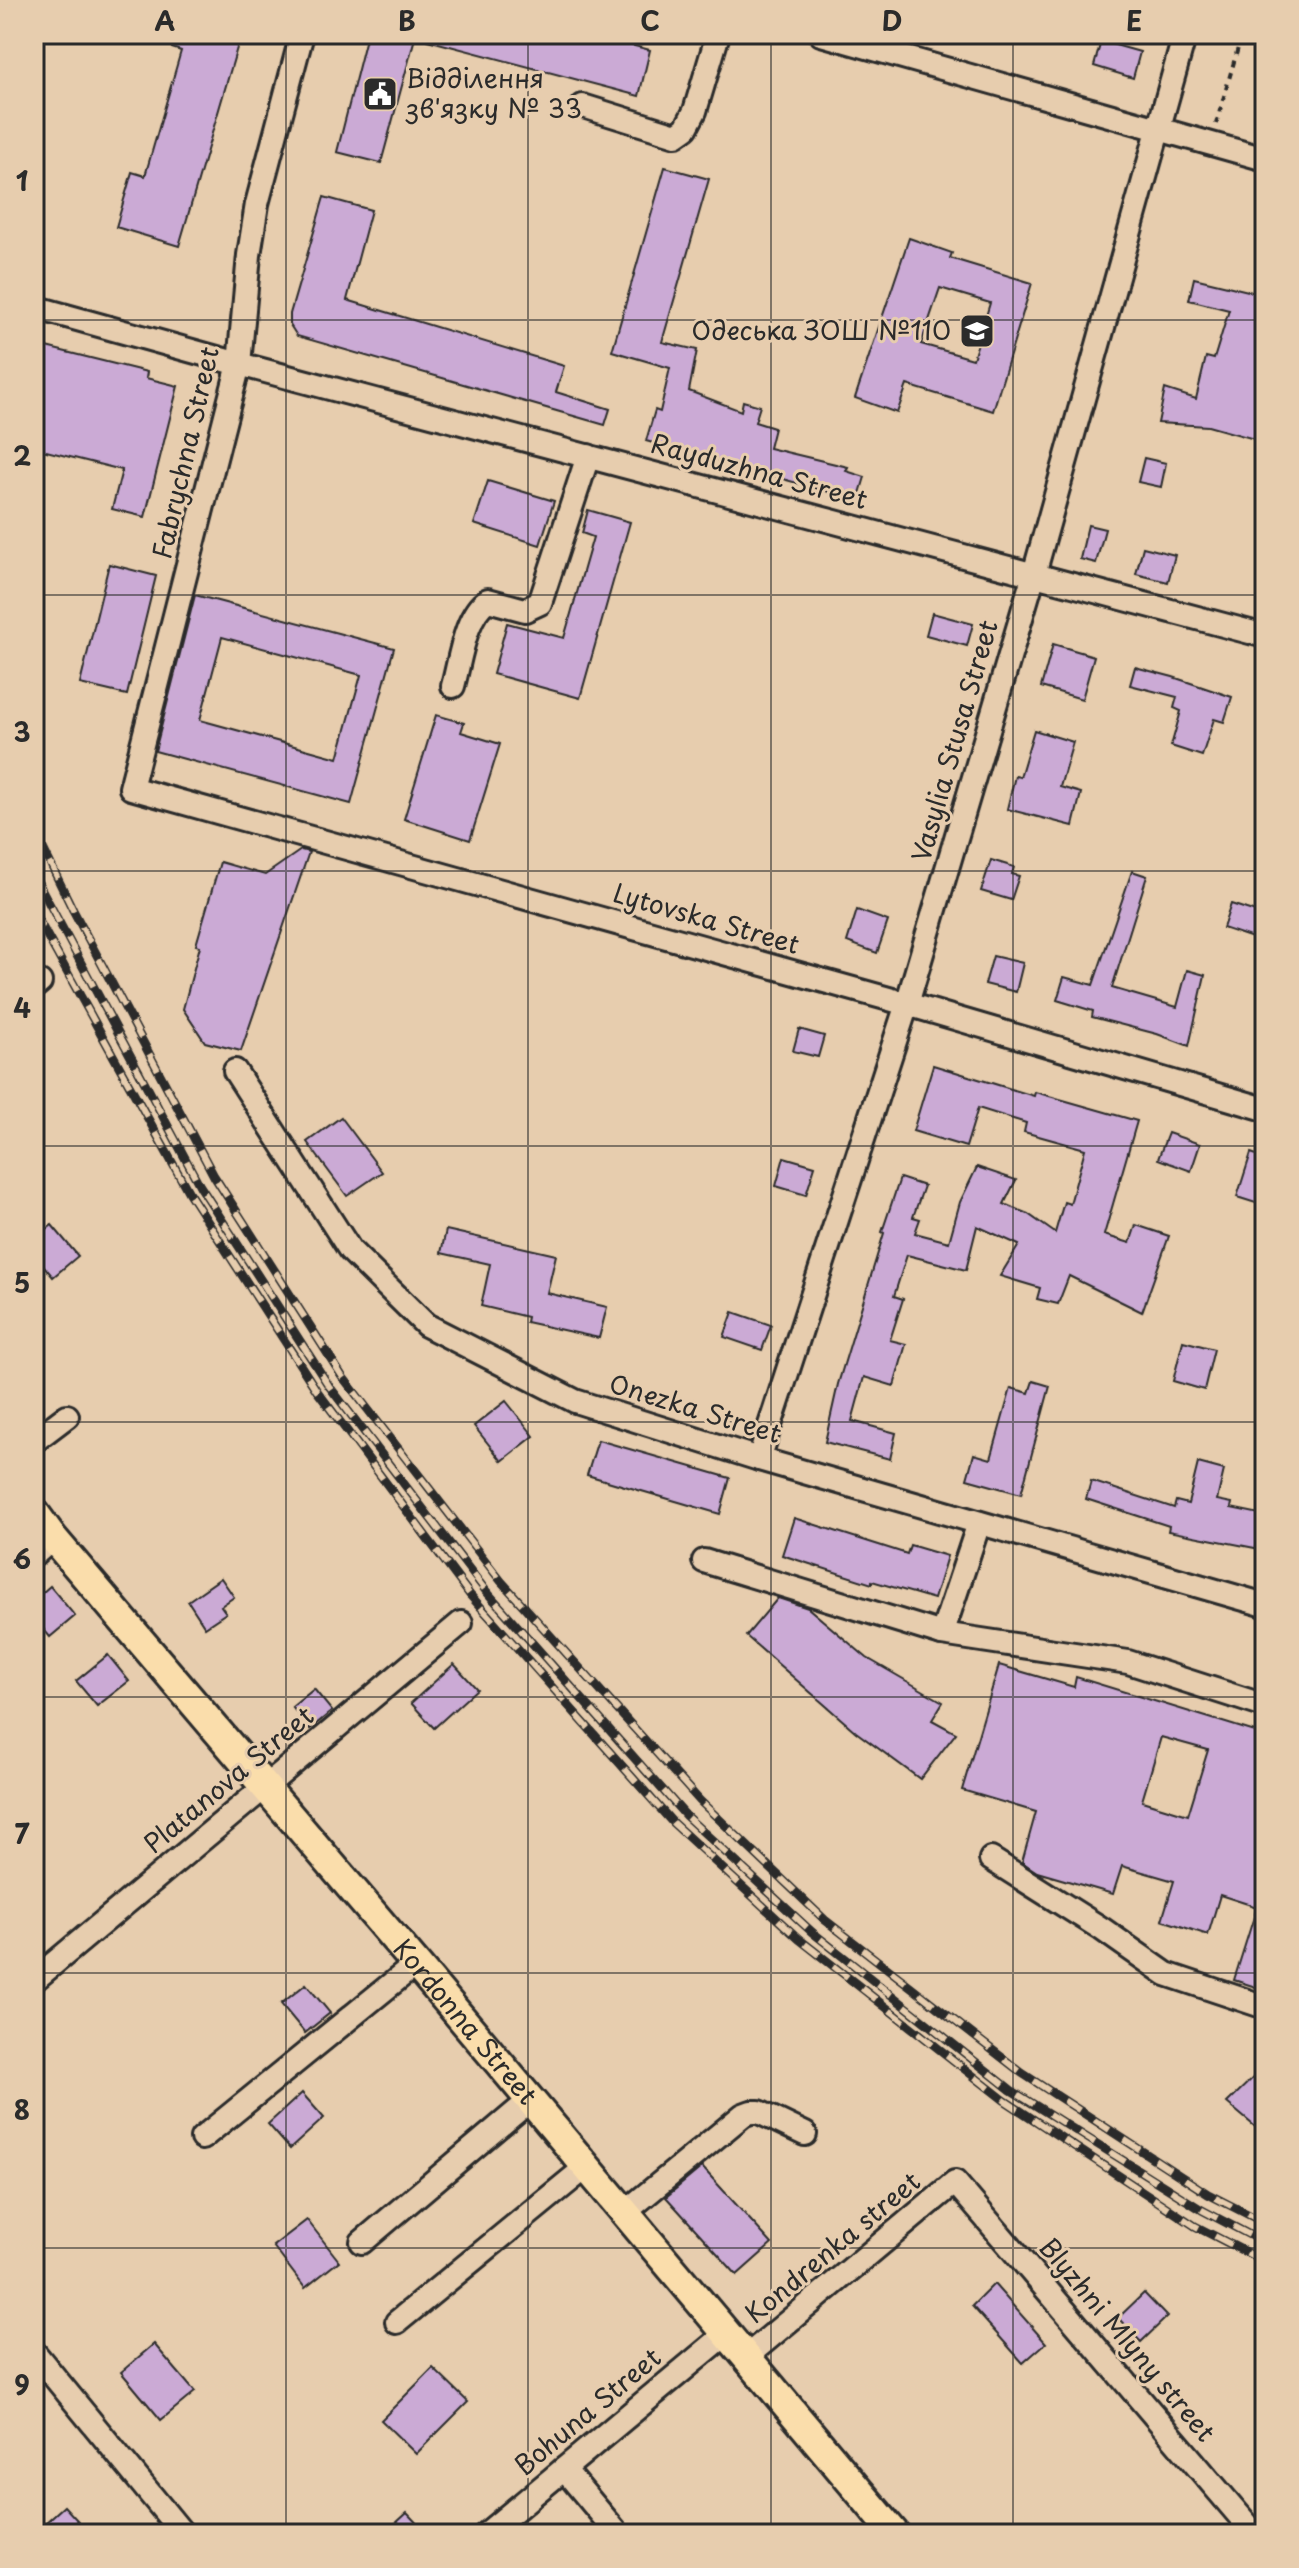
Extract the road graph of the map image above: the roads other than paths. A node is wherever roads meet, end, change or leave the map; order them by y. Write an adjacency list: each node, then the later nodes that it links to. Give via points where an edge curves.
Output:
1 (302, 34): 9 (street, Fabrychna Street, via 257,204)
2 (718, 34): 5 (street, via 695,111 676,135)
3 (821, 34): 6 (street)
4 (1185, 34): 6 (street, Vasylia Stusa Street)
5 (583, 106)
6 (1159, 129): 7 (street); 11 (street, Vasylia Stusa Street)
7 (1265, 159)
8 (34, 307): 9 (street, Rayduzhna Street)
9 (239, 364): 10 (street, Rayduzhna Street); 14 (street, Fabrychna Street)
10 (588, 456): 11 (street, Rayduzhna Street); 13 (street, via 540,603 525,610 488,600 480,605 471,619)
11 (1034, 574): 12 (street, Rayduzhna Street); 15 (street, Vasylia Stusa Street)
12 (1265, 636)
13 (453, 686)
14 (131, 788): 15 (street, Lytovska Street)
15 (907, 1004): 17 (street, Lytovska Street); 20 (street, Vasylia Stusa Street)
16 (235, 1071): 20 (street, Onezka Street, via 350,1250 426,1325 575,1401)
17 (1265, 1109)
18 (67, 1416): 19 (street)
19 (34, 1441)
20 (759, 1459): 22 (street, Onezka Street)
21 (34, 1512): 23 (main road, Kordonna Street)
22 (979, 1523): 25 (street, Onezka Street); 27 (street)
23 (44, 1546): 29 (main road, Kordonna Street)
24 (704, 1561): 27 (street)
25 (1265, 1605)
26 (461, 1623): 29 (street, Platanova Street)
27 (942, 1634): 28 (street, via 1128,1662)
28 (1265, 1706)
29 (265, 1787): 31 (main road, Kordonna Street); 32 (street, Platanova Street)
30 (991, 1859): 33 (street, via 1166,1974)
31 (416, 1964): 34 (main road, Kordonna Street); 36 (street)
32 (34, 1980)
33 (1265, 2007)
34 (529, 2101): 37 (main road, Kordonna Street); 40 (street)
35 (805, 2134): 39 (street, via 759,2112 743,2115)
36 (202, 2138)
37 (585, 2168): 39 (main road, Kordonna Street); 41 (street)
38 (955, 2182): 44 (street, Kondrenka street); 50 (street, Blyzhni Mlyny street)
39 (624, 2213): 42 (main road, Kordonna Street)
40 (362, 2242)
41 (397, 2322)
42 (726, 2334): 44 (main road, Kordonna Street); 45 (street, Bohuna Street)
43 (34, 2352): 46 (street)
44 (746, 2357): 49 (main road, Kordonna Street)
45 (564, 2469): 47 (street, Bohuna Street); 48 (street)
46 (183, 2534)
47 (486, 2534)
48 (618, 2534)
49 (895, 2534)
50 (1255, 2534)

